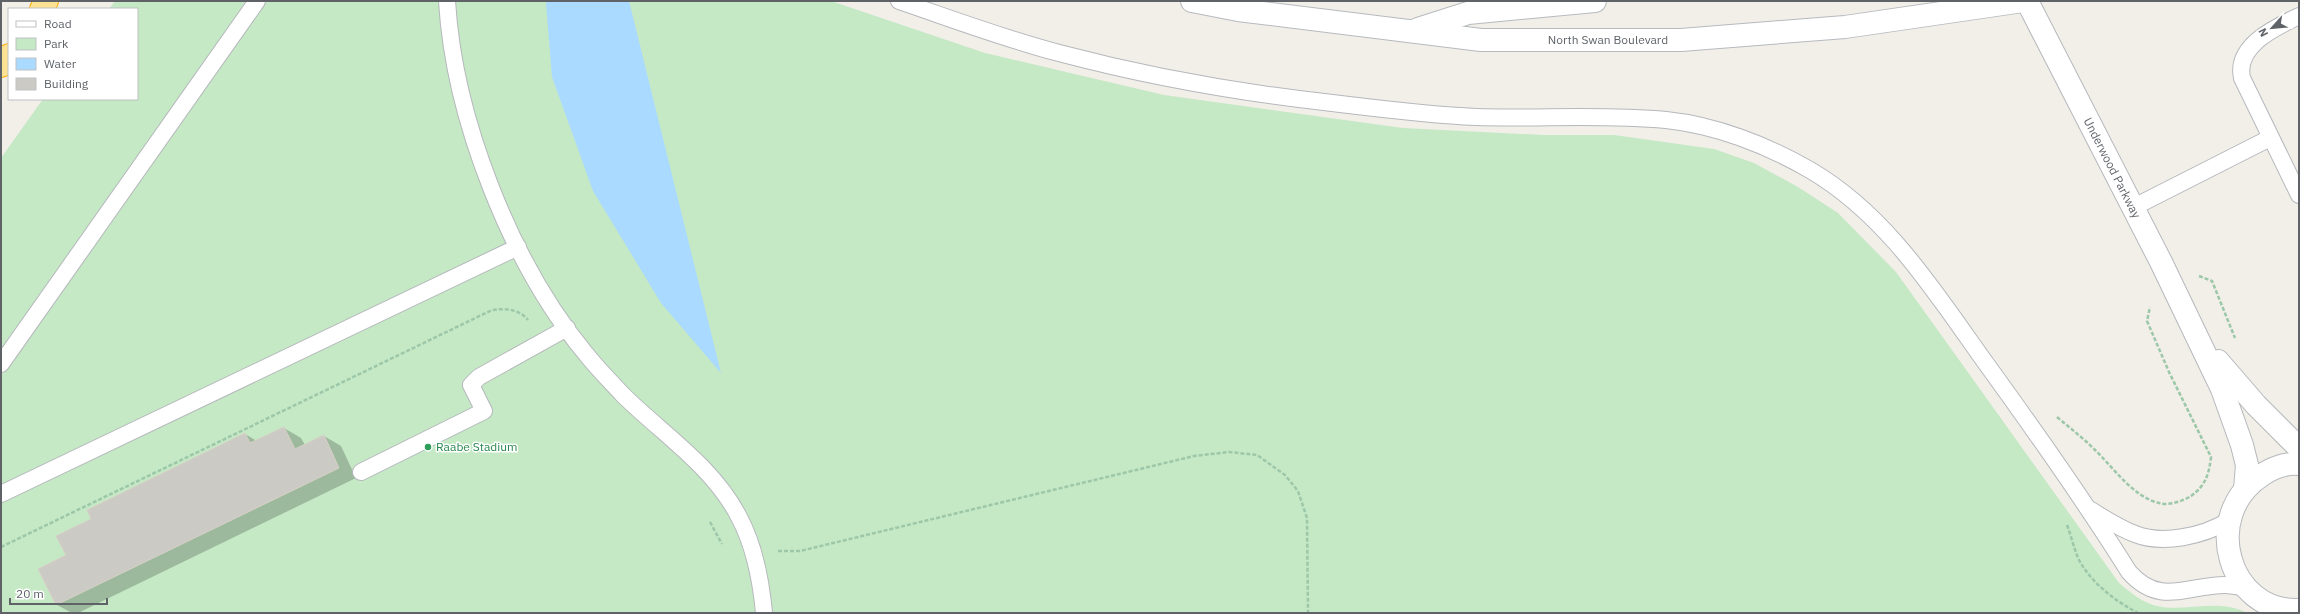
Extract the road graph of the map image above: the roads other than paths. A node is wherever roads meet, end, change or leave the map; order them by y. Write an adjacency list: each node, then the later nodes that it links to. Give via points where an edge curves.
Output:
1 (257, 1): 18 (lane)
2 (447, 1): 15 (lane, via 448,24 457,73 472,130 501,211)
3 (899, 1): 24 (lane, via 1057,53 1233,90 1475,117 1667,120 1736,136 1770,150 1810,170 1851,199 1882,227 1913,262)
4 (1192, 1): 9 (street, North Swan Boulevard, via 1238,10)
5 (1594, 1): 9 (street, via 1468,13)
6 (2023, 1): 9 (street, North Swan Boulevard, via 1845,27 1681,40 1481,40)
7 (2027, 1): 14 (street, Underwood Parkway)
8 (2299, 16): 12 (lane, via 2261,39 2242,60 2242,78)
9 (1411, 32)
10 (8, 56): 11 (highway)
11 (1, 66)
12 (2270, 138): 13 (lane); 14 (lane)
13 (2299, 195)
14 (2132, 208): 17 (street, Underwood Parkway)
15 (518, 247): 16 (lane, via 549,303); 23 (lane)
16 (567, 328): 21 (lane, via 479,377 471,385 484,411); 28 (lane, via 586,354 622,394 693,458 739,516 762,582)
17 (2197, 335): 19 (street, Underwood Parkway, via 2236,383); 22 (street, Underwood Parkway, via 2239,434 2247,465)
18 (1, 364)
19 (2299, 448)
20 (2299, 464): 22 (street, via 2271,469)
21 (361, 472)
22 (2245, 489): 25 (street)
23 (1, 494)
24 (2087, 507): 25 (lane, via 2119,527 2152,538 2196,534 2213,530); 26 (lane, via 2129,572 2139,584 2148,589 2173,592 2225,585)
25 (2228, 521): 26 (street, via 2227,544 2233,567)
26 (2247, 588): 27 (street, via 2267,603)
27 (2291, 610)
28 (764, 613)

